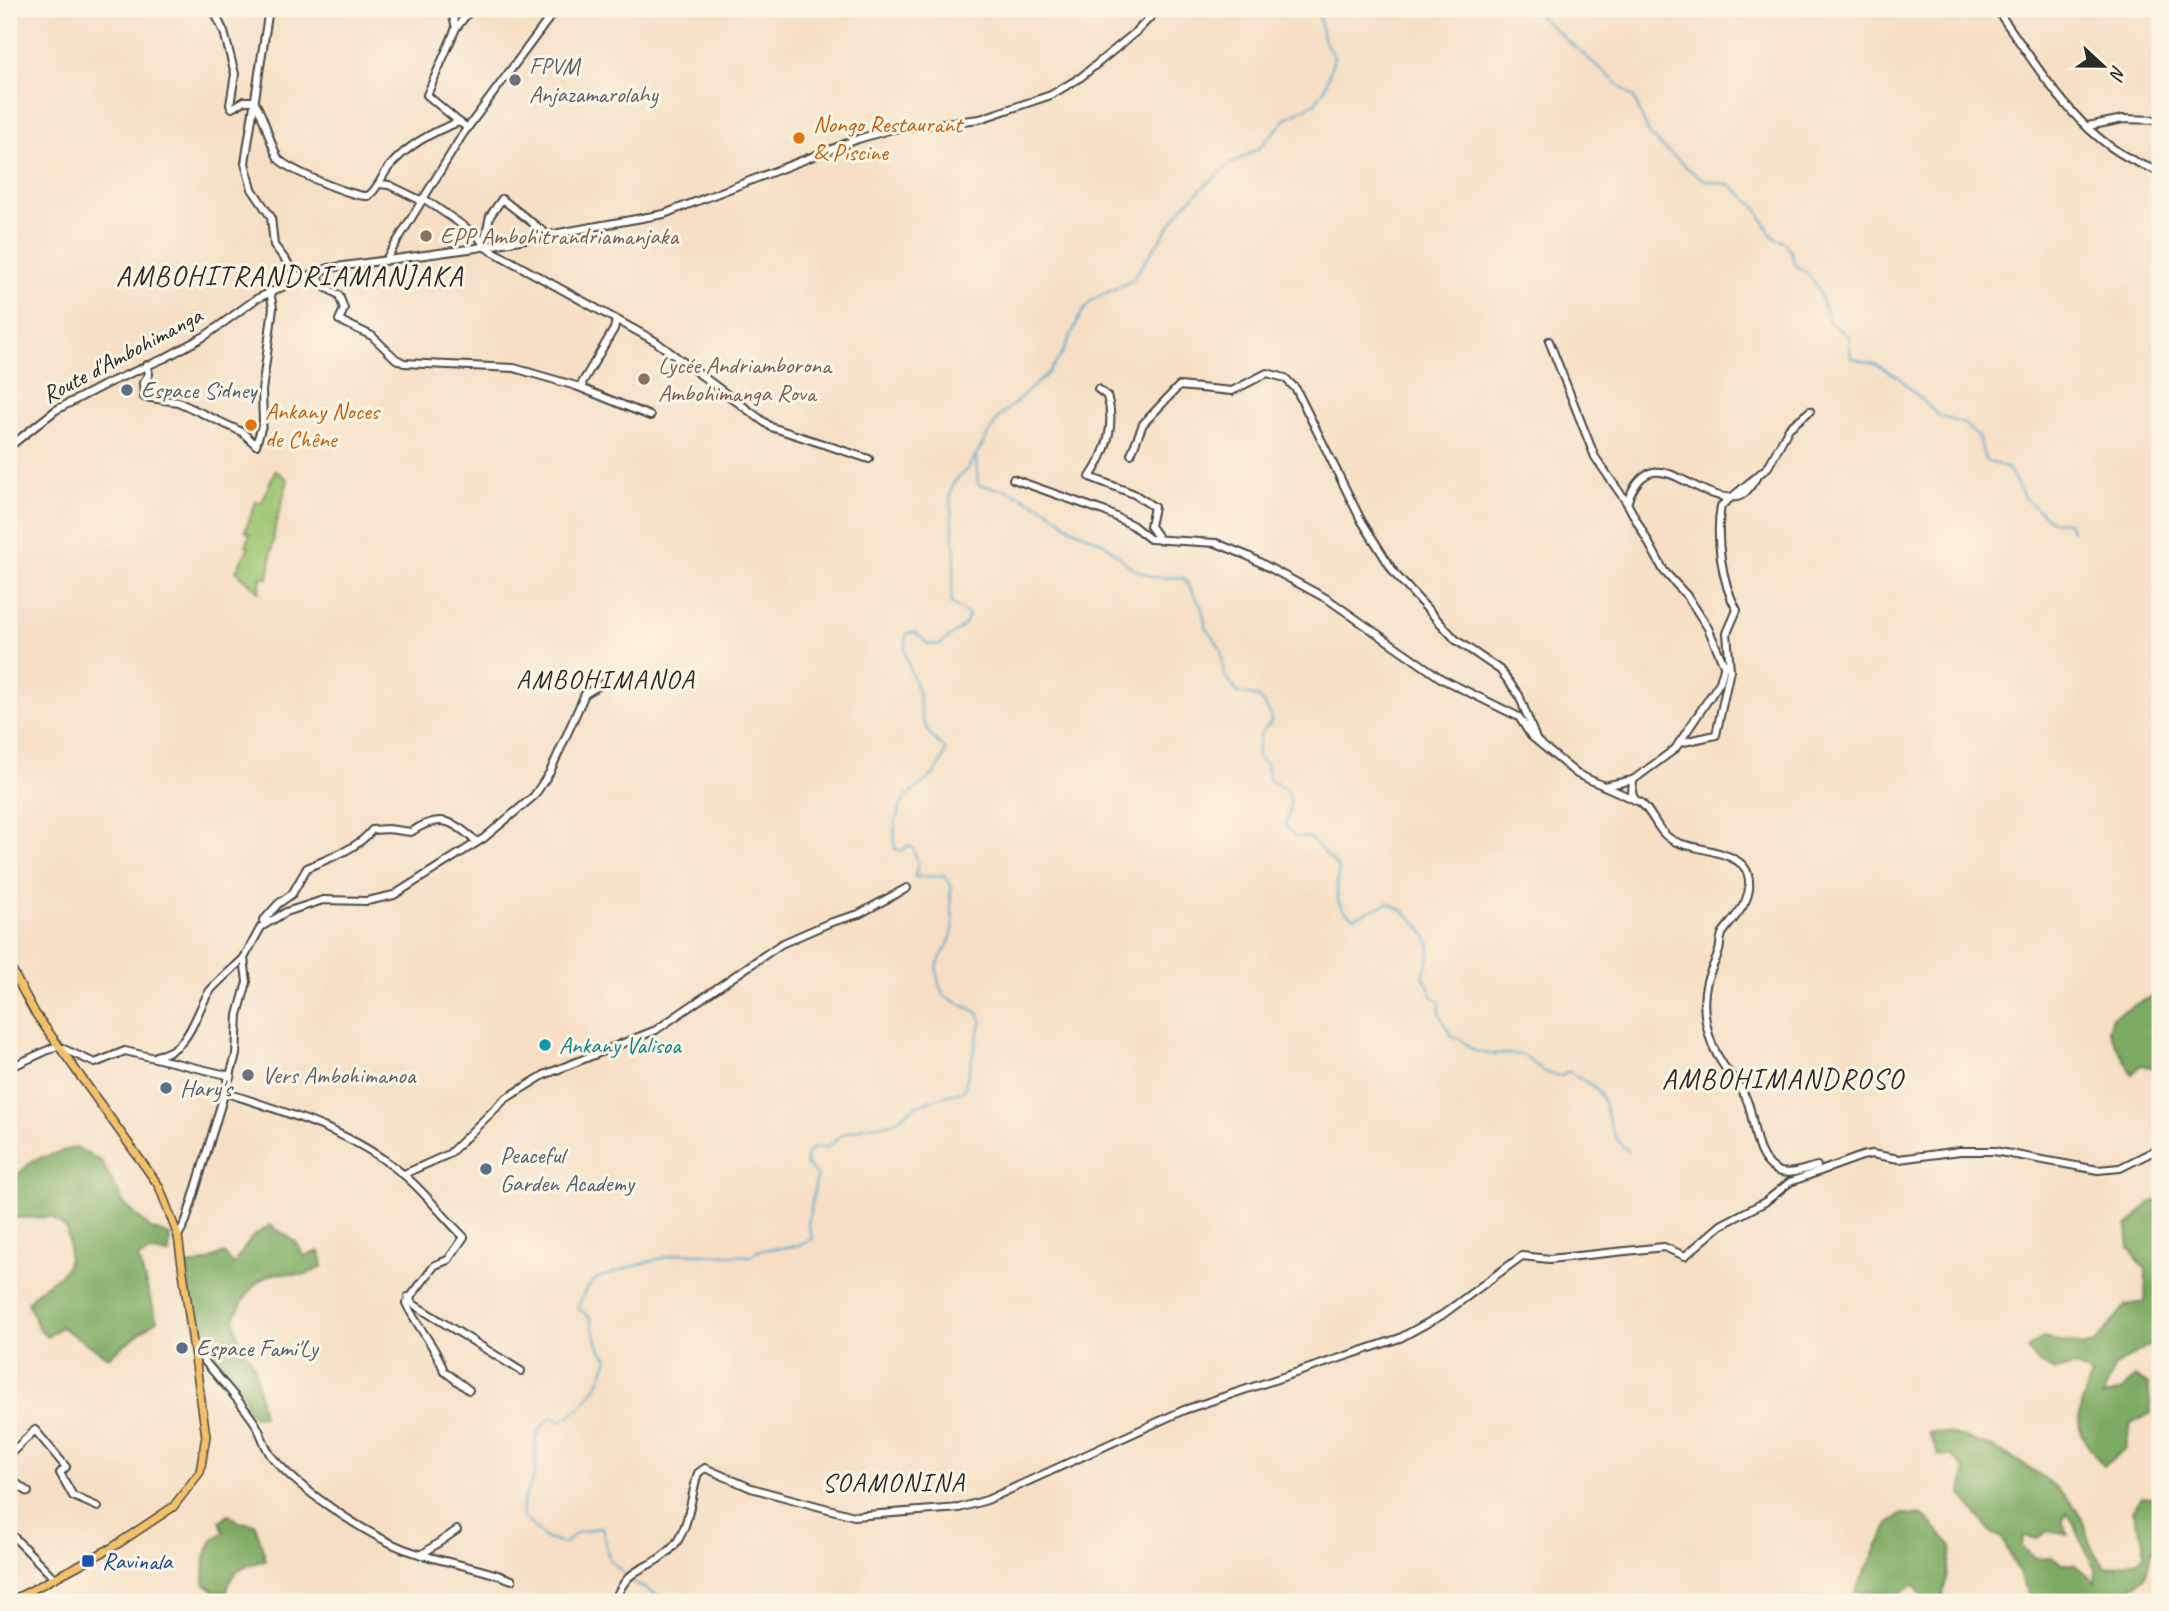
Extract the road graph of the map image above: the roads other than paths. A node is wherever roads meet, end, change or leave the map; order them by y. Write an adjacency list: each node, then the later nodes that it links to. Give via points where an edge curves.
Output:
1 (213, 9): 9 (street, via 235,74 230,105)
2 (269, 9): 9 (street)
3 (450, 9): 8 (street)
4 (471, 9): 8 (street)
5 (556, 9): 13 (street)
6 (1158, 9): 18 (street, Route d'Ambohimanga, via 1081,77 1051,96 969,121 892,129 858,139 664,214)
7 (1996, 9): 12 (street, via 2052,89)
8 (456, 28): 11 (street, via 427,95)
9 (254, 101): 15 (street, via 284,165 357,197 368,196); 21 (street, via 246,172 271,217 274,246)
10 (2160, 120): 12 (street, via 2123,119)
11 (459, 122): 13 (street); 15 (street, via 407,150)
12 (2088, 126): 14 (street, via 2114,150)
13 (468, 128): 16 (street)
14 (2160, 171)
15 (380, 184): 16 (street)
16 (424, 198): 18 (street); 19 (street)
17 (544, 232): 18 (street, via 502,199 490,216)
18 (484, 245): 19 (street, Route d'Ambohimanga); 23 (street)
19 (384, 261): 20 (street, Route d'Ambohimanga)
20 (318, 273): 21 (street, Route d'Ambohimanga); 26 (street, via 321,285 339,295 344,309 340,320 383,344 404,363 514,368)
21 (300, 279): 22 (street, Route d'Ambohimanga)
22 (270, 291): 25 (street, Route d'Ambohimanga, via 205,336); 25 (street, via 273,308 262,391 263,422 256,445 242,432 178,402 144,397)
23 (616, 320): 26 (street); 32 (street, via 655,341 771,428)
24 (1549, 341): 35 (street, via 1595,457)
25 (147, 365): 30 (street, Route d'Ambohimanga, via 56,410)
26 (583, 388): 29 (street)
27 (1098, 389): 36 (street, via 1107,396 1111,417 1104,456 1090,477 1154,507 1150,526)
28 (1810, 411): 34 (street, via 1789,428 1768,467 1742,494)
29 (650, 416)
30 (9, 447)
31 (1131, 454): 40 (street, via 1143,424 1179,386 1232,391 1267,373 1284,377 1296,389 1361,520 1395,574 1456,640 1500,670 1519,695)
32 (869, 459)
33 (1013, 479): 36 (street, via 1106,512 1150,539)
34 (1731, 496): 35 (street, via 1708,492 1668,474 1645,473); 37 (street, via 1720,511 1720,566 1737,610 1727,633)
35 (1627, 503): 38 (street, via 1664,571 1709,628)
36 (1160, 540): 40 (street, via 1216,543 1248,556 1329,600 1442,678 1519,717)
37 (1728, 650): 38 (street); 41 (street, via 1730,670 1716,735)
38 (1724, 665): 41 (street, via 1720,682)
39 (602, 684): 45 (street, via 585,694 550,772 534,796)
40 (1536, 741): 43 (street, via 1577,774)
41 (1679, 743): 42 (street, via 1661,762)
42 (1633, 780): 43 (street); 44 (street)
43 (1604, 786): 44 (street)
44 (1635, 800): 56 (street, via 1647,807 1657,828 1676,842 1744,865 1747,900 1721,938 1707,981 1706,1025 1720,1061 1747,1100 1756,1141 1769,1165 1787,1174)
45 (477, 842): 47 (street, via 443,820 427,822 411,832 372,830 331,861 307,869 292,894); 48 (street, via 394,895 367,901 323,900 286,912 261,927)
46 (907, 888): 57 (street, via 859,914 781,944 656,1030 544,1074 505,1099 449,1154)
47 (264, 921)
48 (244, 958): 51 (street, via 209,993 182,1043); 53 (street, via 247,982)
49 (9, 965): 50 (main road)
50 (57, 1046): 51 (street, via 95,1063 125,1051); 52 (street); 58 (main road, via 159,1186)
51 (152, 1056): 53 (street)
52 (9, 1068)
53 (231, 1076): 54 (street)
54 (224, 1092): 57 (street, via 358,1141); 58 (street)
55 (2160, 1148): 56 (street, via 2120,1168 2098,1170 2019,1154 1969,1150 1899,1159 1871,1154)
56 (1825, 1168): 73 (street, via 1790,1182 1765,1202 1735,1216 1685,1256 1664,1247 1549,1259 1522,1256 1443,1315 1388,1343 1184,1410 987,1500 959,1508 847,1515 751,1489 701,1469 678,1540 668,1552 633,1571)
57 (404, 1174): 59 (street, via 464,1237 448,1260 435,1265)
58 (178, 1236): 60 (main road)
59 (408, 1297): 61 (street); 62 (street, via 406,1303 440,1355 444,1371)
60 (191, 1344): 69 (street, via 286,1471 355,1523); 70 (main road, via 206,1436 197,1478 179,1502 149,1526)
61 (521, 1371)
62 (469, 1390)
63 (9, 1455): 66 (street, via 35,1430 65,1467 60,1473 73,1496)
64 (9, 1478): 65 (street)
65 (29, 1492)
66 (98, 1507)
67 (457, 1530): 69 (street)
68 (9, 1532): 70 (street)
69 (421, 1555): 71 (street)
70 (53, 1577): 72 (main road)
71 (512, 1580)
72 (9, 1602)
73 (614, 1602)

